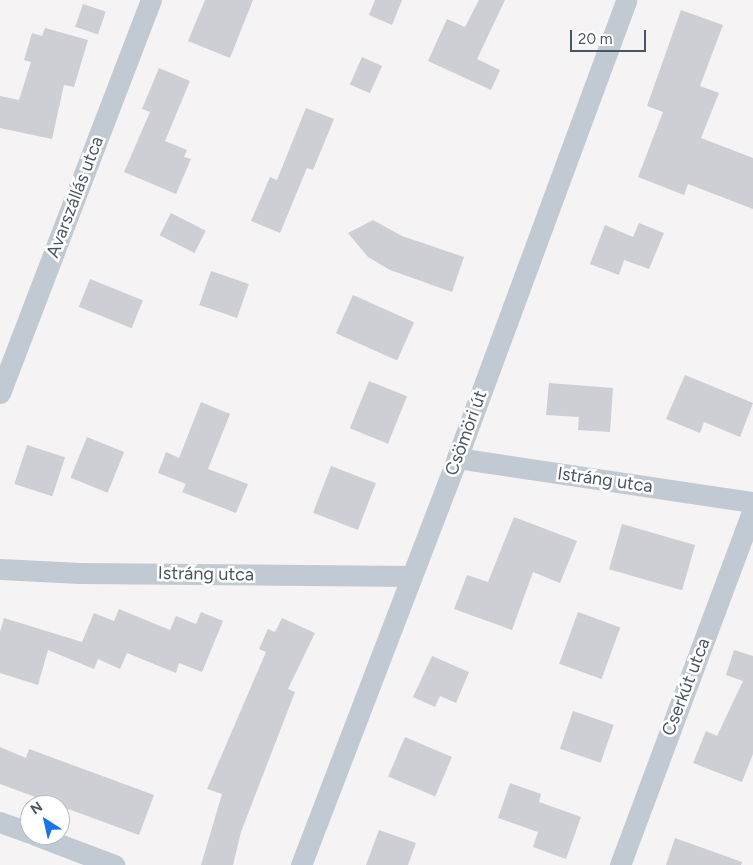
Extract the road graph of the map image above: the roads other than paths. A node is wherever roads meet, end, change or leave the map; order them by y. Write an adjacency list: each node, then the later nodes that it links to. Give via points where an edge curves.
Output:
1 (151, 0): 3 (street, Avarszállás utca)
2 (626, 0): 4 (street, Csömöri út)
3 (0, 393)
4 (457, 458): 5 (street, Istráng utca); 8 (street, Csömöri út)
5 (753, 502)
6 (753, 509): 14 (street, Cserkút utca)
7 (0, 569): 8 (street, Istráng utca, via 80,573)
8 (412, 576): 13 (street, Csömöri út)
9 (0, 822): 10 (street)
10 (20, 829)
11 (61, 845): 12 (street)
12 (114, 865)
13 (300, 865)
14 (620, 865)

